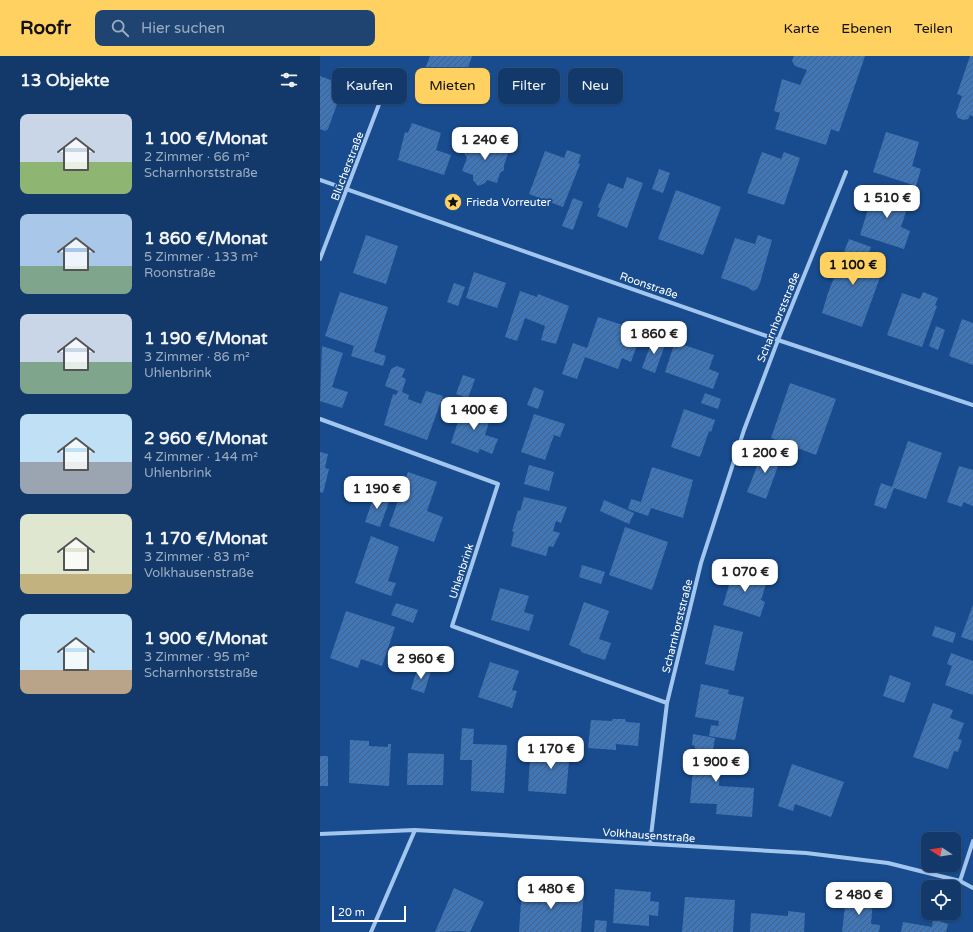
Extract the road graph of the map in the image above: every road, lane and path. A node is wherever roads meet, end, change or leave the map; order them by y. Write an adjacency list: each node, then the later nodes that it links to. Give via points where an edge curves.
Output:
1 (379, 104): 4 (street, Blücherstraße)
2 (846, 172): 6 (street, Scharnhorststraße)
3 (320, 180): 4 (street, Roonstraße)
4 (348, 189): 5 (street, Blücherstraße); 6 (street, Roonstraße)
5 (320, 259)
6 (778, 340): 7 (street, Roonstraße); 9 (street, Scharnhorststraße, via 744,430 701,563)
7 (973, 405)
8 (320, 419): 9 (street, Uhlenbrink, via 498,484 452,626)
9 (667, 703): 13 (street, Scharnhorststraße)
10 (415, 830): 11 (street, Volkhausenstraße); 13 (street, Volkhausenstraße); 18 (street)
11 (320, 834)
12 (973, 842): 15 (street)
13 (650, 844): 14 (street, Volkhausenstraße, via 806,853 888,863)
14 (956, 880)
15 (960, 880)
16 (961, 882): 17 (street, Volkhausenstraße)
17 (973, 888)
18 (371, 932)

